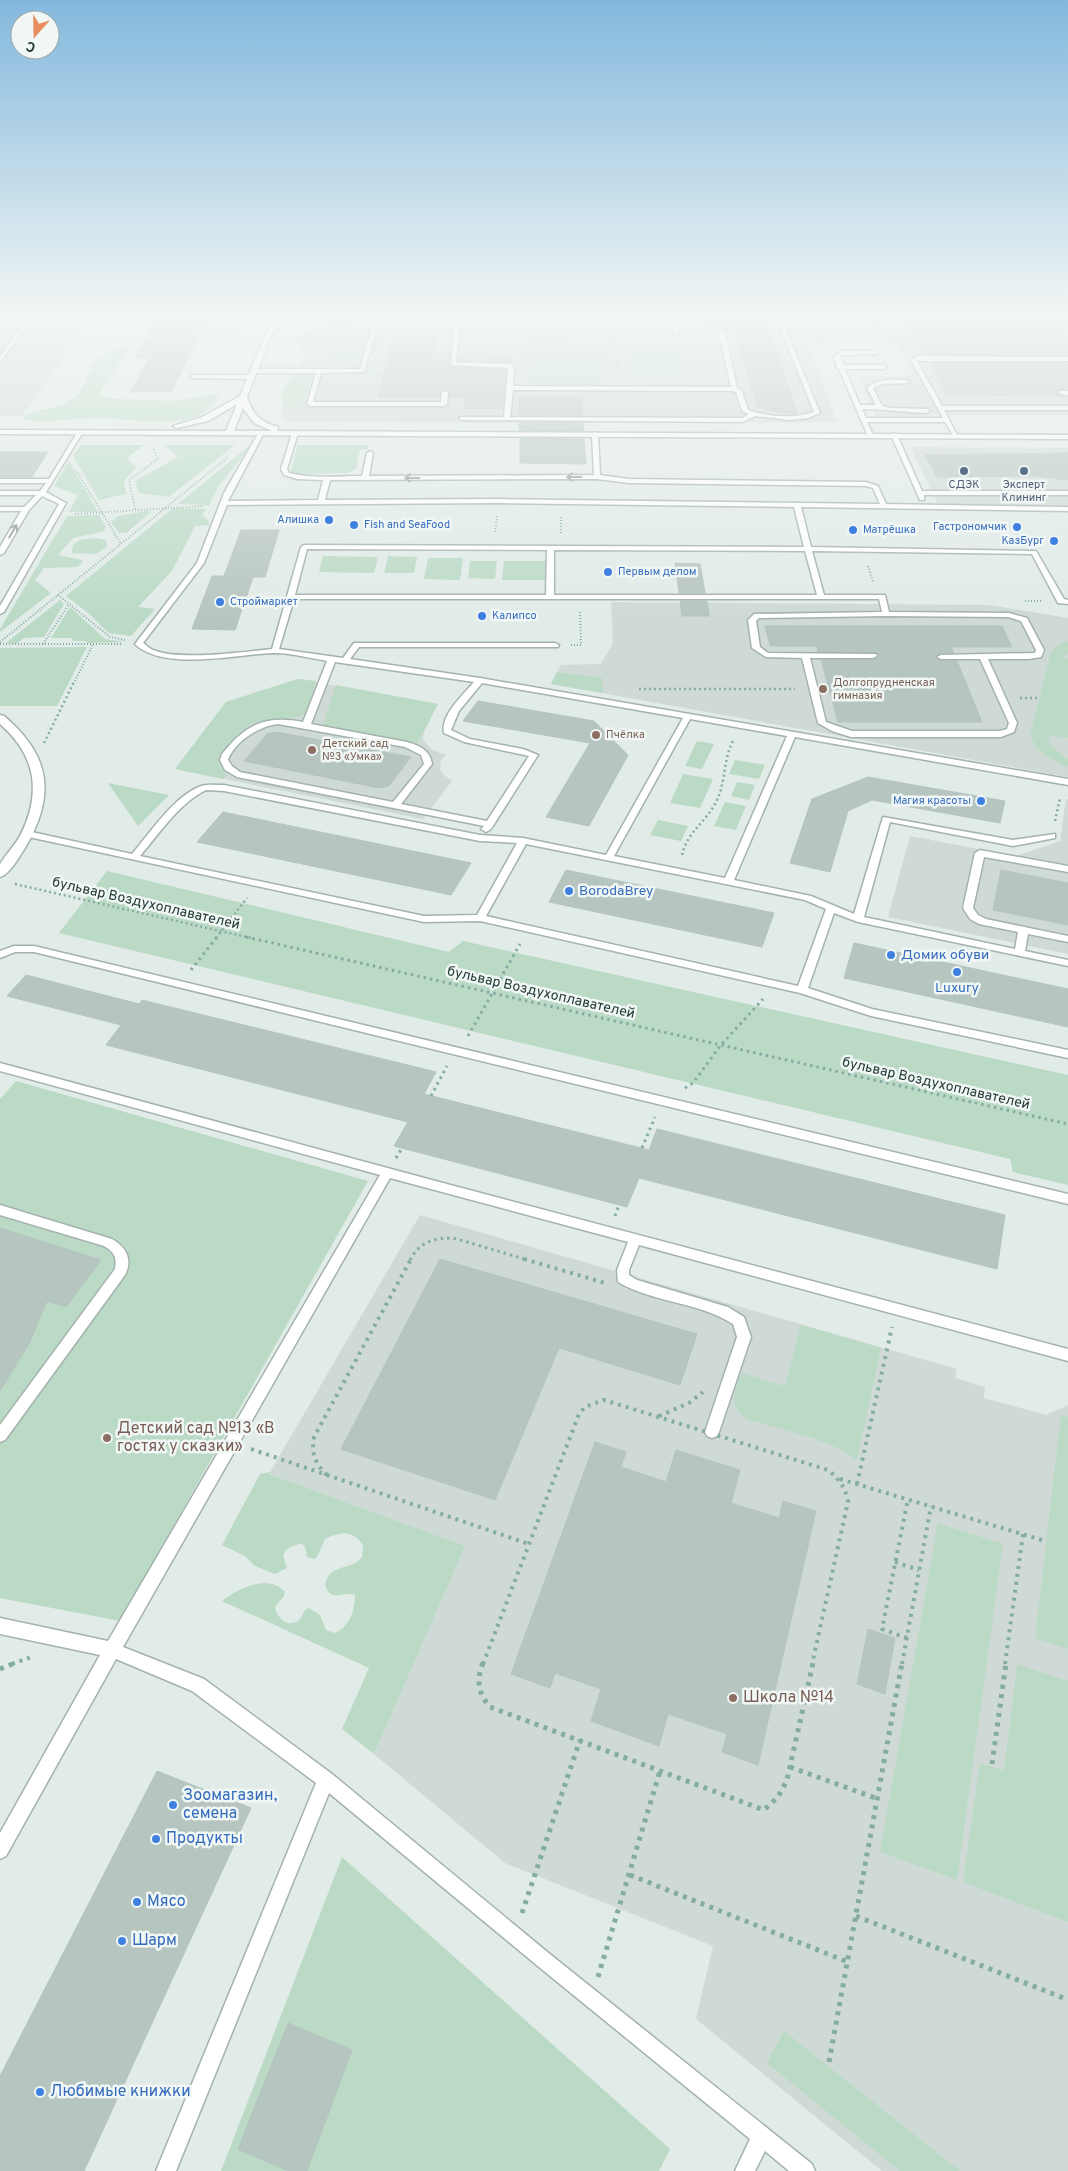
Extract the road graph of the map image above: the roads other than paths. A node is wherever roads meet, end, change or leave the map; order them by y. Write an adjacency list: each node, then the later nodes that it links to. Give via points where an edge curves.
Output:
1 (215, 414): 16 (main road, via 197,422)
2 (236, 414): 17 (main road)
3 (249, 414): 19 (main road, via 259,424)
4 (507, 414): 11 (lane)
5 (754, 414): 11 (lane, via 743,420)
6 (757, 414): 7 (lane, via 796,419)
7 (812, 414)
8 (861, 414): 12 (lane)
9 (944, 414): 13 (lane)
10 (462, 418): 11 (lane)
11 (507, 419)
12 (864, 420): 13 (lane); 21 (lane)
13 (947, 420): 23 (lane)
14 (0, 432): 15 (main road)
15 (80, 432): 16 (main road); 30 (lane)
16 (136, 432): 17 (main road)
17 (229, 433): 18 (main road)
18 (261, 433): 19 (main road); 36 (lane, via 231,483)
19 (294, 433): 20 (main road); 26 (lane, via 284,469 286,474)
20 (595, 434): 21 (main road); 28 (lane)
21 (870, 435): 22 (main road)
22 (894, 435): 23 (main road); 33 (lane)
23 (956, 436): 24 (main road)
24 (1068, 437)
25 (370, 453): 27 (lane)
26 (328, 478): 27 (lane); 35 (lane)
27 (365, 478): 28 (lane, one-way to 27)
28 (597, 478): 38 (lane, via 866,484 876,487)
29 (0, 481): 30 (lane)
30 (49, 481): 32 (lane)
31 (0, 493): 32 (lane)
32 (42, 493): 41 (lane); 50 (lane, via 63,503)
33 (919, 493): 34 (lane); 39 (lane)
34 (1068, 493)
35 (321, 502): 36 (lane); 37 (lane)
36 (223, 505): 53 (lane, via 200,563 139,644 151,652 176,657)
37 (797, 506): 38 (lane); 44 (lane)
38 (884, 507): 39 (lane)
39 (926, 508): 42 (lane)
40 (0, 509): 41 (lane)
41 (26, 509): 45 (lane, one-way to 41)
42 (1068, 509)
43 (551, 547): 44 (lane); 46 (lane); 47 (lane, via 304,547)
44 (808, 549): 48 (lane); 49 (lane, via 1034,552 1061,601)
45 (0, 553)
46 (550, 596): 47 (lane); 48 (lane)
47 (291, 597): 53 (lane)
48 (821, 597): 51 (lane, via 882,597)
49 (1068, 602)
50 (0, 612)
51 (886, 614): 54 (lane, via 765,614 752,620 756,648 761,653); 57 (lane, via 1015,616 1024,620 1040,650 1038,655 1029,657)
52 (555, 645): 59 (lane, via 358,645)
53 (275, 652): 58 (lane)
54 (805, 656): 55 (lane); 65 (lane, via 822,722 842,732)
55 (873, 656)
56 (941, 657): 57 (lane)
57 (984, 657): 65 (lane, via 1013,723 1007,733)
58 (332, 659): 59 (lane); 63 (lane)
59 (345, 661): 60 (lane)
60 (480, 680): 61 (lane); 69 (lane, via 447,722 447,731 466,741 534,755)
61 (688, 716): 64 (lane); 75 (lane)
62 (0, 718): 70 (main road, via 16,731 31,752 39,775 37,810)
63 (306, 726): 68 (lane, via 421,750 428,764); 68 (lane, via 275,721 251,728 226,754 226,765 237,774)
64 (792, 734): 66 (lane); 78 (lane)
65 (868, 734): 66 (lane)
66 (863, 746): 67 (lane)
67 (1066, 782)
68 (395, 805): 69 (lane)
69 (490, 824): 72 (lane)
70 (27, 834): 74 (lane); 77 (main road)
71 (1052, 836): 81 (lane, via 1013,843 886,819)
72 (480, 838): 73 (lane); 74 (lane, via 224,788 204,788 175,810)
73 (523, 841): 75 (lane); 80 (lane)
74 (134, 857): 80 (lane, via 424,919)
75 (608, 859): 78 (lane)
76 (1068, 869): 82 (lane, via 980,852 968,908 970,913 983,922)
77 (0, 873)
78 (728, 882): 79 (lane, via 808,898)
79 (831, 908): 81 (lane); 87 (lane)
80 (480, 918): 87 (lane)
81 (858, 919): 84 (lane)
82 (1024, 930): 83 (lane); 84 (lane)
83 (1068, 939)
84 (1019, 953): 86 (lane)
85 (0, 955): 91 (lane, via 14,949 34,949)
86 (1068, 963)
87 (802, 990): 88 (lane, via 871,1012)
88 (1068, 1054)
89 (0, 1067): 90 (lane)
90 (387, 1173): 93 (lane); 98 (lane)
91 (1068, 1199)
92 (0, 1210): 96 (lane, via 108,1242 117,1247 123,1262 121,1270)
93 (635, 1240): 94 (lane); 95 (lane, via 622,1270 623,1278 633,1284 723,1311 739,1321 744,1337)
94 (1068, 1354)
95 (712, 1432)
96 (0, 1436)
97 (0, 1626): 98 (lane)
98 (112, 1650): 99 (lane, via 198,1684); 100 (lane)
99 (326, 1780): 101 (lane); 102 (lane)
100 (0, 1850)
101 (762, 2136): 103 (lane); 104 (lane)
102 (166, 2171)
103 (745, 2171)
104 (805, 2171)

